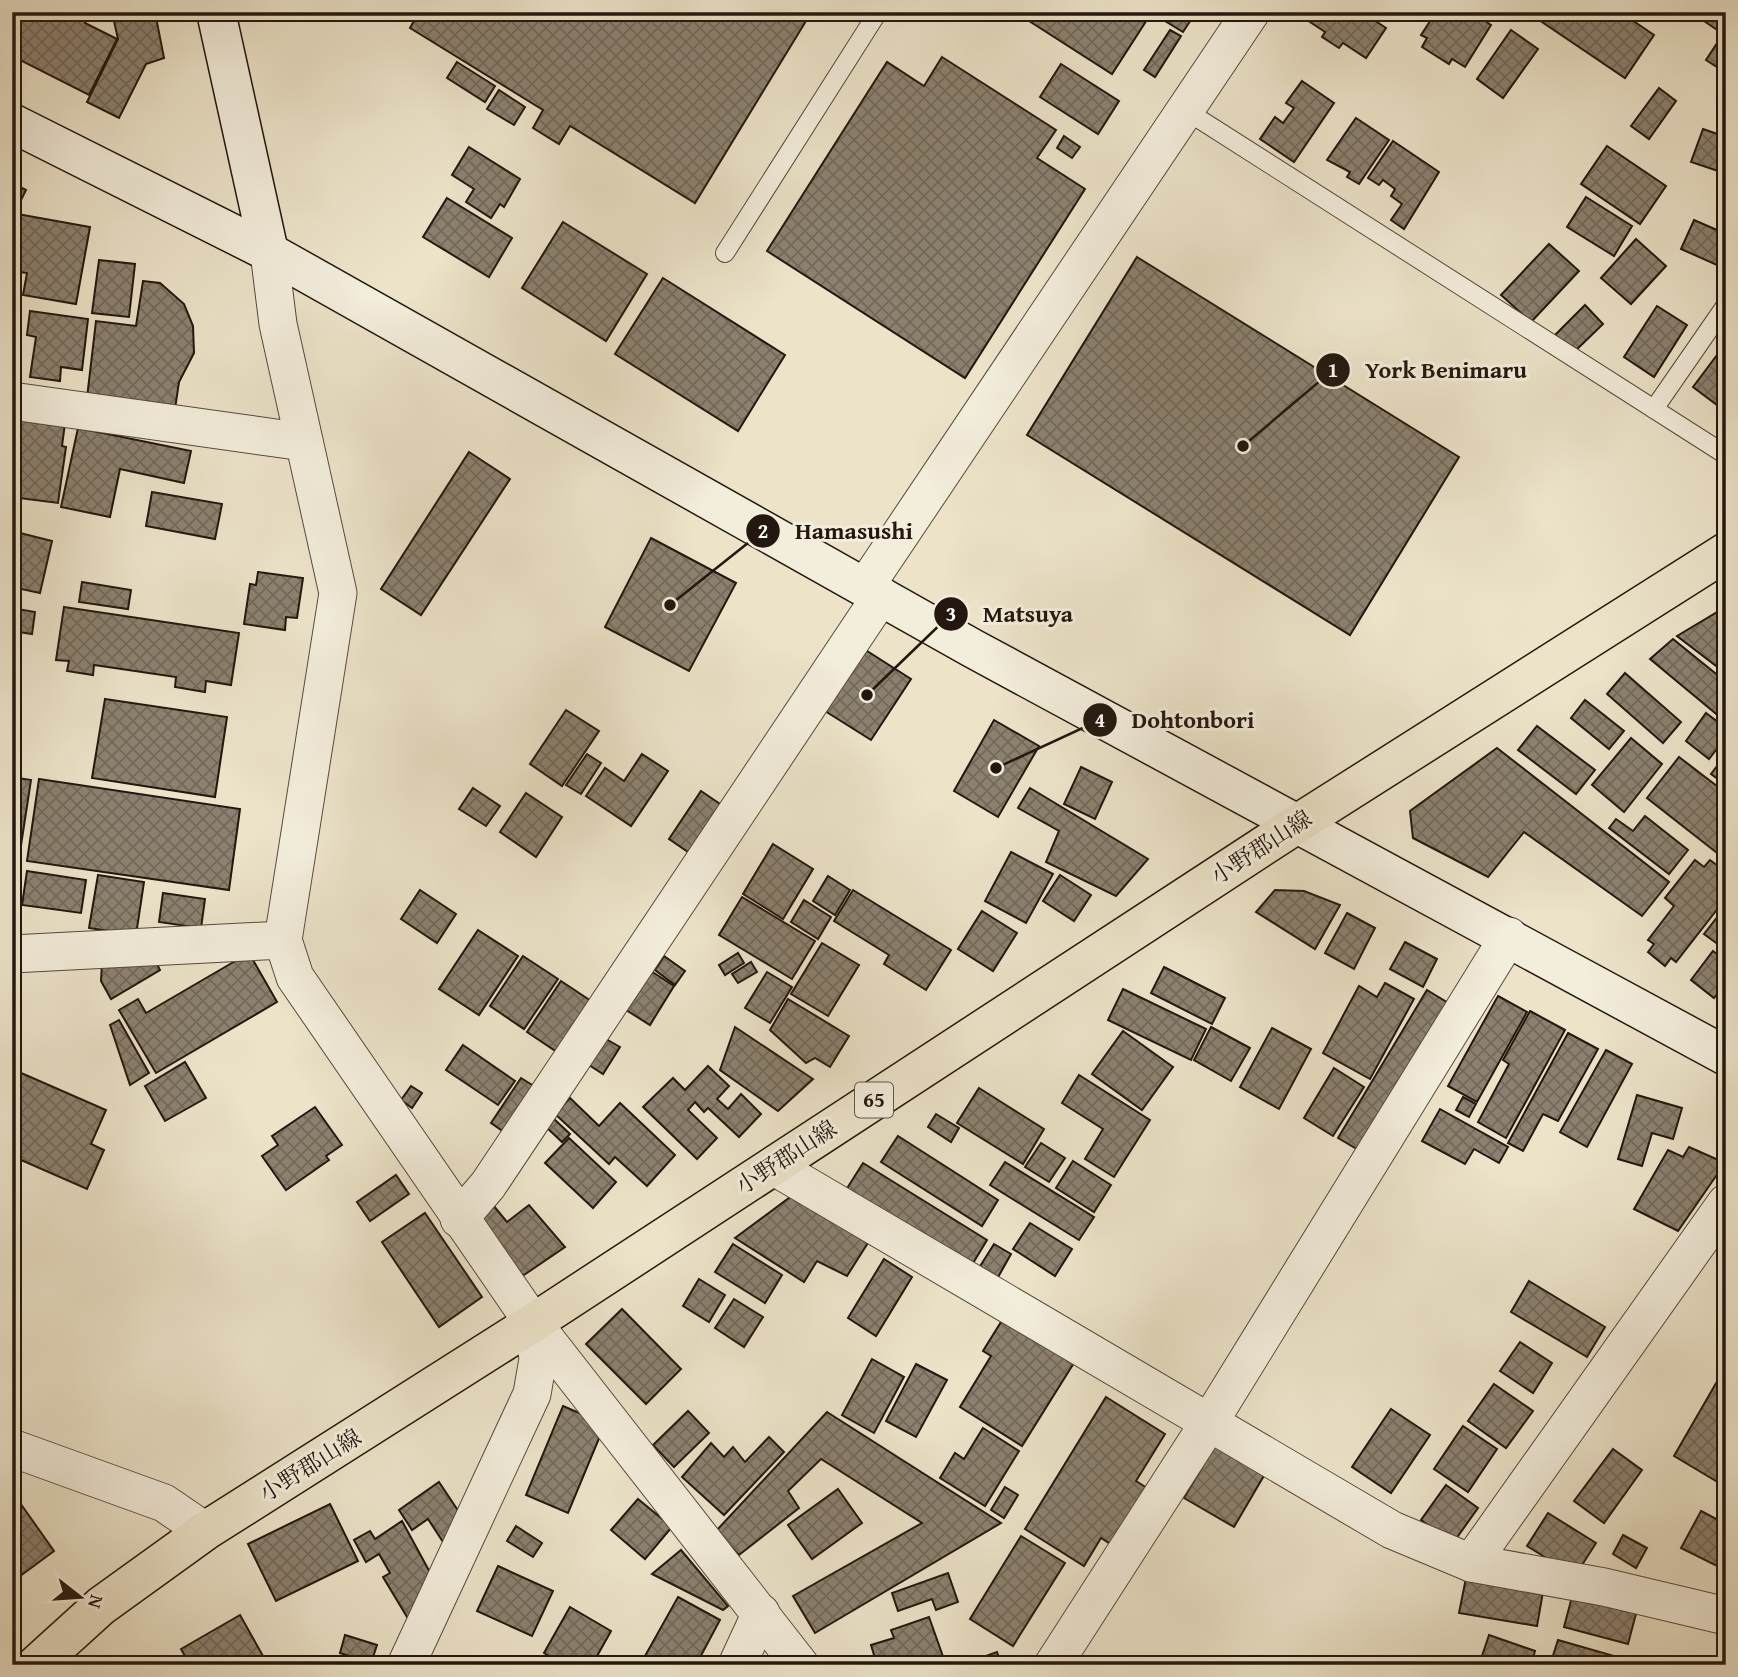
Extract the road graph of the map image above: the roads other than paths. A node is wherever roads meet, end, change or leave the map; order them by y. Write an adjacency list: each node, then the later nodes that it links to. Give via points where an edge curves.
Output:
1 (216, 12): 6 (street)
2 (878, 12): 7 (lane)
3 (1251, 12): 4 (street)
4 (1185, 110): 10 (lane); 14 (street)
5 (12, 123): 6 (street)
6 (269, 252): 11 (street, via 278,324); 14 (street)
7 (725, 253)
8 (1726, 305): 10 (lane)
9 (12, 401): 11 (street)
10 (1654, 409): 12 (lane)
11 (304, 442): 17 (street, via 338,593)
12 (1726, 455)
13 (1726, 552): 15 (main road, 小野郡山線 / 65)
14 (873, 591): 15 (street); 22 (street, via 488,1185)
15 (1297, 824): 16 (street); 20 (main road, 小野郡山線 / 65)
16 (1509, 936): 19 (street); 24 (street)
17 (282, 940): 18 (street); 22 (street, via 295,977)
18 (12, 954)
19 (1726, 1056)
20 (773, 1166): 23 (main road, 小野郡山線 / 65); 24 (street)
21 (1726, 1203): 27 (street)
22 (459, 1219): 23 (street)
23 (533, 1323): 26 (main road, 小野郡山線 / 65); 28 (street); 31 (street, via 538,1359 532,1394)
24 (1210, 1422): 27 (street, via 1392,1530); 34 (street)
25 (12, 1448): 26 (street, via 164,1503)
26 (205, 1531): 30 (main road, 小野郡山線 / 65, via 102,1606)
27 (1471, 1563): 29 (street, via 1604,1587)
28 (761, 1613): 32 (street); 33 (street)
29 (1726, 1616)
30 (36, 1665)
31 (406, 1665)
32 (737, 1665)
33 (800, 1665)
34 (1053, 1665)

